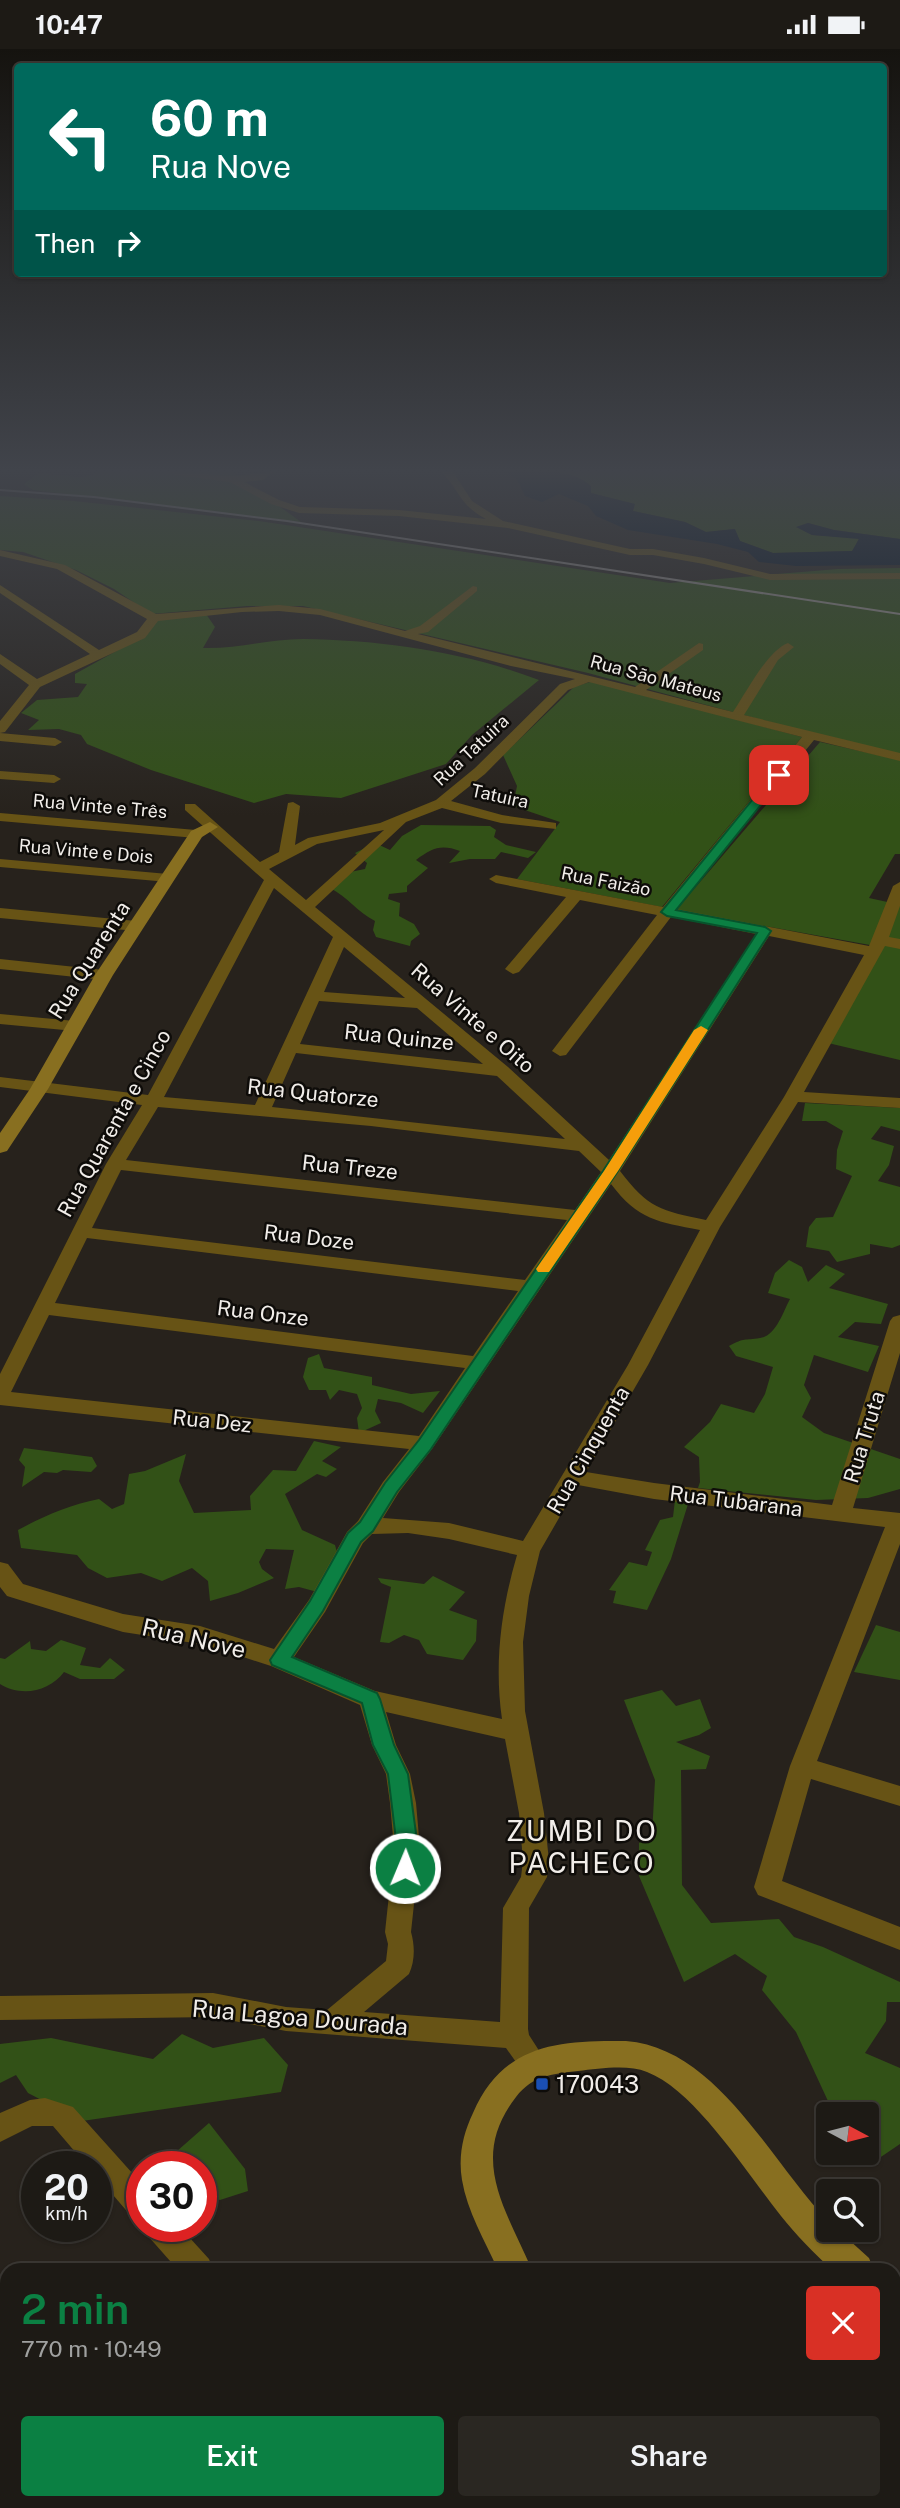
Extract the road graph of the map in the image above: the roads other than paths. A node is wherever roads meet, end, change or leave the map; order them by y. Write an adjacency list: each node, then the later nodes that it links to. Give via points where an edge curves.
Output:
1 (97, 587): 4 (street)
2 (0, 588): 8 (street)
3 (473, 589): 5 (street, via 424,629)
4 (154, 618): 5 (street, Rua São Mateus, via 242,609 301,609); 8 (street, via 141,635)
5 (405, 634): 10 (street, Rua São Mateus)
6 (698, 647): 12 (street)
7 (788, 647): 13 (street, via 773,658)
8 (100, 656): 11 (street)
9 (0, 658): 11 (street)
10 (589, 678): 12 (street, Rua São Mateus); 21 (street, Rua Tatuira, via 564,687)
11 (36, 684): 14 (street)
12 (637, 691): 13 (street, Rua São Mateus)
13 (736, 717): 15 (street, Rua São Mateus)
14 (0, 729)
15 (811, 736): 18 (street, Rua São Mateus); 36 (street)
16 (0, 737): 17 (street)
17 (55, 742)
18 (900, 757)
19 (0, 775): 20 (street)
20 (54, 779)
21 (441, 803): 25 (street, Rua Tatuira); 26 (street, Tatuira, via 501,819)
22 (293, 806): 28 (street)
23 (190, 807): 27 (street)
24 (0, 817): 27 (street, Rua Vinte e Três)
25 (403, 820): 28 (street, Rua Tatuira, via 319,839); 35 (street)
26 (551, 825)
27 (203, 830): 30 (street, Rua Vinte e Oito); 31 (street, Rua Quarenta)
28 (286, 856): 30 (street, Rua Tatuira)
29 (0, 863): 31 (street, Rua Vinte e Dois)
30 (267, 872): 35 (street, Rua Vinte e Oito); 56 (street, Rua Quarenta e Cinco)
31 (168, 878): 38 (street, Rua Quarenta)
32 (496, 879): 34 (street, Rua Faizão)
33 (900, 886): 42 (street, Rua Cinquenta)
34 (576, 895): 36 (street, Rua Faizão); 44 (street)
35 (307, 907): 40 (street, Rua Vinte e Oito)
36 (667, 912): 39 (street, Rua Faizão); 51 (street)
37 (0, 913): 38 (street)
38 (136, 926): 45 (street, Rua Quarenta)
39 (765, 931): 42 (street, Rua Faizão); 62 (street)
40 (341, 936): 46 (street); 47 (street, Rua Vinte e Oito)
41 (900, 944): 42 (street)
42 (877, 946): 55 (street, Rua Cinquenta)
43 (0, 964): 45 (street)
44 (513, 969)
45 (104, 975): 49 (street, Rua Quarenta)
46 (316, 996): 47 (street); 50 (street)
47 (422, 1004): 52 (street, Rua Vinte e Oito)
48 (0, 1019): 49 (street)
49 (75, 1026): 54 (street, Rua Quarenta)
50 (292, 1048): 52 (street, Rua Quinze); 58 (street)
51 (560, 1051)
52 (502, 1071): 59 (street, Rua Vinte e Oito)
53 (0, 1082): 54 (street, Rua Quatorze)
54 (39, 1089): 56 (street, Rua Quatorze); 60 (street, Rua Quarenta)
55 (793, 1097): 57 (street); 64 (street, Rua Cinquenta)
56 (153, 1101): 58 (street, Rua Quatorze); 61 (street, Rua Quarenta e Cinco)
57 (900, 1103)
58 (261, 1111): 59 (street, Rua Quatorze)
59 (583, 1146): 62 (street, Rua Vinte e Oito)
60 (0, 1147)
61 (115, 1164): 63 (street, Rua Treze); 65 (street, Rua Quarenta e Cinco)
62 (611, 1171): 63 (street); 64 (street, Rua Vinte e Oito, via 631,1198 651,1212)
63 (579, 1216): 66 (street)
64 (711, 1227): 72 (street, Rua Cinquenta)
65 (80, 1231): 66 (street, Rua Doze); 67 (street, Rua Quarenta e Cinco)
66 (531, 1287): 69 (street)
67 (42, 1308): 69 (street, Rua Onze); 70 (street, Rua Quarenta e Cinco)
68 (900, 1321): 73 (street, Rua Truta)
69 (478, 1363): 71 (street)
70 (0, 1396): 71 (street, Rua Dez)
71 (425, 1444): 75 (street)
72 (573, 1477): 73 (street, Rua Tubarana); 76 (street, Rua Cinquenta)
73 (840, 1513): 74 (street, Rua Tubarana)
74 (899, 1521): 82 (street)
75 (366, 1527): 76 (street, via 452,1529); 79 (street)
76 (528, 1551): 81 (street, Rua Cinquenta, via 511,1624 509,1666)
77 (0, 1570): 78 (street, Rua Nove)
78 (7, 1595): 79 (street, Rua Nove, via 123,1623 200,1635)
79 (279, 1660): 80 (street, Rua Nove)
80 (370, 1699): 81 (street, Rua Nove); 86 (street, via 398,1774 403,1803 407,1848 398,1932 401,1956 399,1966)
81 (516, 1732): 87 (street, Rua Cinquenta, via 537,1864 534,1884 516,1908)
82 (802, 1766): 83 (street); 84 (street, via 767,1887)
83 (900, 1796)
84 (900, 1939)
85 (0, 2008): 86 (street, Rua Lagoa Dourada, via 213,2005)
86 (331, 2023): 87 (street, Rua Lagoa Dourada)
87 (515, 2036): 88 (street)
88 (533, 2063): 93 (street, via 504,2087 477,2138 479,2189); 94 (street, via 594,2055 654,2059 687,2081)
89 (0, 2129): 90 (street, via 30,2111 62,2116)
90 (126, 2188)
91 (173, 2242): 92 (street)
92 (192, 2263)
93 (512, 2263)
94 (848, 2263)

